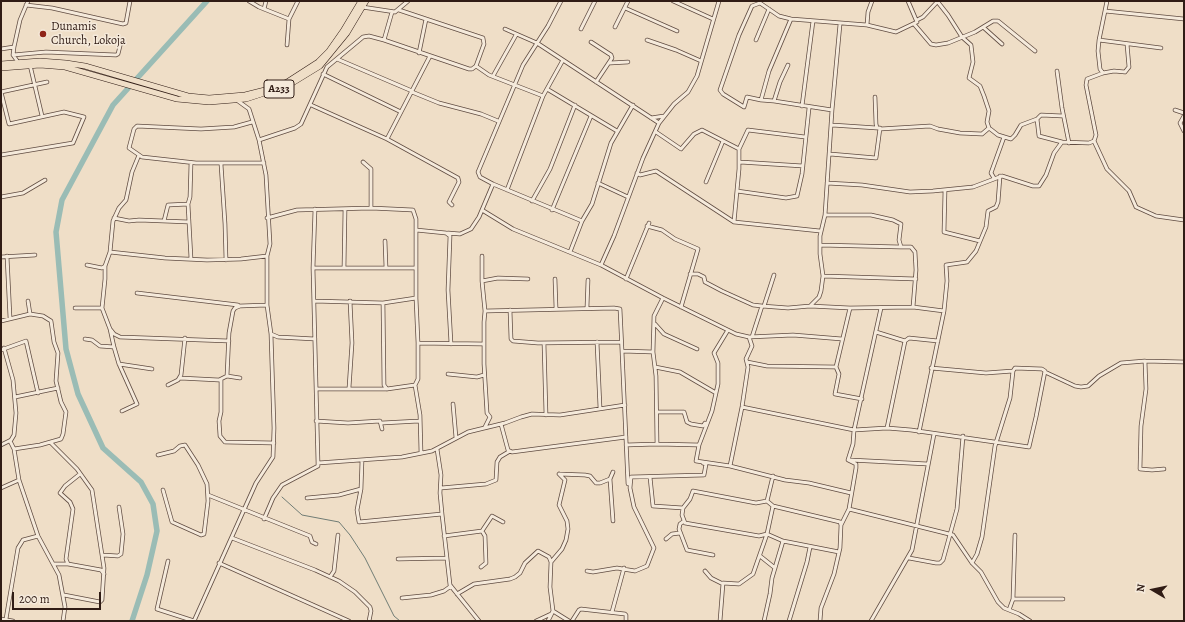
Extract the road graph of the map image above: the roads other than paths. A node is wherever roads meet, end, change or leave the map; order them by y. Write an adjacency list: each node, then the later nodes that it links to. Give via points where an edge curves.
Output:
1 (28, 1): 19 (street)
2 (130, 1): 19 (street, via 126,23 123,24 52,8)
3 (249, 1): 21 (street)
4 (266, 1): 21 (street)
5 (298, 1): 27 (street)
6 (366, 1): 18 (highway, A233)
7 (408, 1): 23 (street)
8 (561, 1): 49 (street)
9 (595, 1): 39 (street)
10 (628, 1): 20 (street)
11 (673, 1): 26 (street)
12 (719, 1): 26 (street)
13 (872, 1): 35 (street)
14 (908, 1): 31 (street)
15 (938, 1): 31 (street); 42 (street)
16 (1107, 1): 24 (street)
17 (760, 2): 22 (street); 84 (street, via 752,6 720,90 744,107 747,97)
18 (361, 4): 25 (street); 63 (highway, A233, via 323,57 281,84 244,95 209,98 179,94 66,62); 85 (highway, A233, via 342,39 320,66 289,85)
19 (26, 5): 53 (street)
20 (624, 8): 36 (street); 40 (street)
21 (264, 9): 27 (street)
22 (769, 9): 29 (street, via 779,16); 45 (street)
23 (399, 10): 25 (street); 28 (street)
24 (1105, 11): 30 (street); 46 (street)
25 (392, 12): 43 (street)
26 (713, 18): 62 (street)
27 (289, 19): 52 (street)
28 (426, 19): 57 (street); 69 (street, via 483,38 484,44)
29 (791, 19): 32 (street); 84 (street, via 769,72)
30 (1184, 19)
31 (917, 20): 34 (street)
32 (813, 21): 33 (street); 90 (street)
33 (840, 24): 35 (street); 92 (street)
34 (914, 24): 35 (street, via 896,32); 42 (street, via 931,44 936,45)
35 (867, 25)
36 (615, 27)
37 (983, 27): 42 (street); 50 (street); 56 (street, via 998,21)
38 (505, 29): 41 (street)
39 (581, 29)
40 (677, 31)
41 (516, 35): 49 (street); 74 (street)
42 (962, 37): 108 (street, via 971,45 973,62 969,78 980,86 989,111)
43 (384, 40): 57 (street); 60 (street, via 363,37)
44 (646, 40): 62 (street)
45 (756, 40)
46 (1099, 40): 51 (street); 72 (street, via 1100,69)
47 (121, 42): 58 (street, via 116,56 46,52)
48 (591, 42): 65 (street, via 611,55)
49 (537, 43): 61 (street); 77 (street)
50 (1002, 44)
51 (1127, 44): 54 (street); 72 (street, via 1129,67 1125,72)
52 (287, 45)
53 (14, 47): 55 (street); 58 (street)
54 (1161, 48)
55 (1, 49)
56 (1035, 51)
57 (419, 53): 59 (street)
58 (13, 55): 63 (street)
59 (430, 56): 69 (street, via 469,69); 80 (street)
60 (337, 59): 73 (street); 80 (street)
61 (563, 60): 76 (street); 79 (street)
62 (701, 61): 98 (street, via 697,76 688,92)
63 (18, 62): 66 (highway, A233)
64 (628, 62): 65 (street)
65 (610, 63): 76 (street)
66 (1, 64)
67 (30, 65): 70 (highway, A233); 78 (street); 85 (highway, A233, via 65,67 155,94 188,101)
68 (788, 65): 86 (street)
69 (476, 66): 74 (street)
70 (1, 68)
71 (1057, 70): 99 (street)
72 (1103, 73): 118 (street, via 1087,79 1086,85 1096,135)
73 (323, 74): 87 (street); 94 (street)
74 (493, 76): 77 (street)
75 (47, 82): 78 (street)
76 (596, 82): 89 (street)
77 (515, 84): 82 (street); 103 (street)
78 (35, 85): 81 (street); 96 (street)
79 (547, 88): 82 (street); 88 (street)
80 (412, 91): 94 (street); 103 (street, via 439,103 482,114)
81 (1, 92): 96 (street, via 9,124)
82 (543, 96): 139 (street)
83 (875, 97): 107 (street)
84 (761, 100): 86 (street)
85 (238, 101): 104 (street, via 248,107)
86 (774, 102): 90 (street)
87 (311, 105): 115 (street); 116 (street, via 299,126)
88 (575, 105): 97 (street); 144 (street, via 550,169)
89 (633, 105): 101 (street); 109 (street)
90 (802, 106): 91 (street)
91 (809, 108): 92 (street); 112 (street)
92 (832, 110): 106 (street)
93 (1175, 110): 95 (street)
94 (401, 112): 115 (street)
95 (1184, 113)
96 (42, 116): 123 (street, via 64,112 84,116 73,143)
97 (591, 116): 109 (street); 151 (street)
98 (664, 116): 101 (street); 105 (street)
99 (1063, 116): 102 (street, via 1041,116); 113 (street)
100 (1184, 116): 110 (street, via 1180,123)
101 (651, 118): 105 (street)
102 (1037, 119): 114 (street, via 1020,125 1011,139); 119 (street, via 1039,136)
103 (498, 121): 138 (street, via 478,172 480,177)
104 (252, 122): 116 (street); 124 (street, via 234,127 202,129 137,126 129,148)
105 (659, 123): 111 (street)
106 (832, 125): 107 (street); 122 (street)
107 (879, 128): 108 (street, via 930,126 960,133 982,134); 122 (street, via 876,158)
108 (989, 128): 114 (street)
109 (618, 131): 135 (street)
110 (1184, 131)
111 (656, 132): 117 (street, via 681,149 700,130); 131 (street)
112 (805, 136): 121 (street, via 748,130); 130 (street)
113 (1068, 136): 119 (street); 120 (street)
114 (1004, 137): 133 (street, via 991,173)
115 (387, 139): 146 (street, via 458,178 459,182 449,202)
116 (259, 140): 129 (street)
117 (723, 141): 121 (street); 136 (street)
118 (1094, 141): 120 (street); 155 (street, via 1107,169 1129,191 1136,207 1156,216)
119 (1063, 142): 120 (street); 132 (street, via 1054,153 1039,186)
120 (1069, 143)
121 (739, 149): 126 (street)
122 (830, 154): 137 (street)
123 (1, 155)
124 (139, 155): 127 (street); 153 (street, via 132,172 126,200)
125 (363, 162): 147 (street, via 371,169)
126 (740, 162): 130 (street); 141 (street)
127 (191, 163): 128 (street); 145 (street)
128 (221, 164): 129 (street); 175 (street)
129 (264, 164): 154 (street)
130 (803, 166): 141 (street, via 797,196 786,198)
131 (637, 173): 143 (street); 159 (street, via 640,175 656,172)
132 (1000, 176): 133 (street); 164 (street, via 998,202 996,207 988,211 986,227)
133 (994, 178): 140 (street, via 973,187)
134 (45, 180): 142 (street, via 24,193)
135 (598, 182): 143 (street); 157 (street, via 592,204)
136 (706, 182)
137 (827, 183): 140 (street, via 910,192); 152 (street)
138 (493, 184): 139 (street); 150 (street)
139 (507, 190): 144 (street)
140 (945, 190): 164 (street, via 944,232)
141 (737, 191): 159 (street)
142 (1, 196)
143 (628, 197): 177 (street)
144 (532, 201): 151 (street)
145 (188, 204): 156 (street, via 168,205); 158 (street)
146 (452, 205)
147 (371, 208): 148 (street); 160 (street, via 413,210 416,215)
148 (345, 209): 149 (street); 180 (street)
149 (315, 210): 154 (street, via 289,211); 179 (street)
150 (482, 210): 162 (street, via 471,230 460,234); 168 (street, via 513,229)
151 (552, 210): 157 (street)
152 (825, 216): 161 (street); 166 (street, via 871,215 893,220 901,224 898,240)
153 (114, 218): 156 (street, via 129,221); 167 (street)
154 (267, 218): 171 (street, via 270,244)
155 (1184, 220)
156 (164, 221): 158 (street)
157 (582, 221): 168 (street)
158 (189, 222): 174 (street)
159 (734, 222): 161 (street)
160 (416, 230): 162 (street); 182 (street)
161 (820, 231): 165 (street)
162 (446, 233): 234 (street, via 450,236 448,290)
163 (385, 241): 181 (street)
164 (980, 241): 213 (street, via 967,262 946,266)
165 (820, 245): 166 (street); 185 (street)
166 (901, 247): 189 (street, via 911,247 916,252)
167 (110, 252): 174 (street); 178 (street)
168 (570, 252): 177 (street)
169 (35, 255): 170 (street)
170 (7, 256): 173 (street); 215 (street)
171 (267, 256): 175 (street); 199 (street)
172 (482, 256): 191 (street)
173 (1, 257)
174 (191, 259): 175 (street)
175 (226, 260)
176 (87, 265): 178 (street, via 102,268)
177 (601, 265): 188 (street)
178 (105, 266): 206 (street)
179 (313, 268): 180 (street); 196 (street)
180 (344, 268): 181 (street)
181 (386, 268): 182 (street)
182 (416, 268): 193 (street)
183 (690, 274): 188 (street, via 698,248 648,225); 201 (street, via 698,274 704,277 705,282 722,291 753,305); 203 (street)
184 (774, 275): 201 (street)
185 (823, 276): 189 (street); 202 (street, via 819,297)
186 (528, 279): 191 (street, via 498,278)
187 (556, 279): 207 (street)
188 (626, 279): 194 (street)
189 (916, 279): 204 (street)
190 (588, 280): 208 (street)
191 (482, 281): 212 (street)
192 (137, 292): 200 (street)
193 (416, 298): 198 (street); 232 (street)
194 (663, 298): 203 (street); 217 (street, via 654,316)
195 (28, 301): 214 (street)
196 (314, 301): 197 (street); 225 (street)
197 (350, 301): 198 (street); 261 (street, via 352,356)
198 (383, 303): 258 (street)
199 (267, 305): 200 (street); 221 (street)
200 (240, 306): 227 (street, via 233,311)
201 (763, 306): 202 (street); 222 (street)
202 (810, 306): 209 (street)
203 (681, 307): 219 (street)
204 (913, 307): 210 (street); 213 (street)
205 (75, 308): 206 (street)
206 (102, 308): 218 (street)
207 (556, 308): 208 (street); 211 (street)
208 (587, 308): 231 (street, via 620,309)
209 (850, 308): 210 (street); 226 (street)
210 (881, 308): 220 (street)
211 (510, 310): 212 (street); 233 (street, via 511,339 516,342)
212 (485, 311): 235 (street)
213 (944, 311): 229 (street)
214 (30, 314): 215 (street); 260 (street, via 43,316 51,321 58,353)
215 (10, 318): 216 (street)
216 (1, 321)
217 (655, 324): 238 (street, via 664,334); 240 (street)
218 (110, 329): 223 (street, via 120,337); 236 (street)
219 (728, 330): 222 (street); 266 (street, via 714,353 718,372)
220 (876, 332): 228 (street); 268 (street)
221 (271, 334): 225 (street, via 278,337); 295 (street)
222 (751, 337): 226 (street, via 793,335); 242 (street, via 752,346)
223 (185, 338): 227 (street); 254 (street)
224 (85, 339): 236 (street, via 92,340 100,346)
225 (314, 339): 262 (street)
226 (842, 339): 246 (street)
227 (229, 341): 253 (street)
228 (905, 341): 229 (street, via 909,338); 284 (street)
229 (938, 341): 248 (street)
230 (597, 342): 231 (street); 233 (street); 272 (street)
231 (621, 342): 239 (street)
232 (418, 343): 234 (street); 259 (street, via 418,379)
233 (544, 343): 276 (street)
234 (451, 344): 235 (street)
235 (484, 344): 252 (street)
236 (114, 347): 244 (street)
237 (3, 349): 265 (street, via 26,340); 267 (street, via 13,380)
238 (696, 349)
239 (622, 350): 240 (street); 270 (street)
240 (653, 352): 245 (street)
241 (1146, 361): 243 (street); 250 (street, via 1121,363 1088,386 1081,387); 311 (street, via 1140,469)
242 (747, 362): 246 (street, via 767,366); 271 (street)
243 (1184, 362)
244 (119, 364): 247 (street); 273 (street, via 137,404)
245 (655, 367): 266 (street, via 680,372); 275 (street)
246 (836, 367): 268 (street, via 839,374 835,394)
247 (152, 368)
248 (931, 368): 249 (street, via 986,373); 287 (street)
249 (1012, 371): 250 (street, via 1015,368 1042,369); 292 (street, via 1010,398)
250 (1045, 372): 292 (street, via 1029,447)
251 (448, 374): 252 (street, via 477,377)
252 (484, 375): 277 (street)
253 (227, 376): 255 (street); 256 (street)
254 (180, 378): 256 (street); 257 (street)
255 (240, 378)
256 (221, 379): 295 (street, via 220,436 225,442)
257 (168, 385)
258 (384, 385): 263 (street); 264 (street)
259 (415, 385): 264 (street); 278 (street)
260 (58, 388): 265 (street); 294 (street, via 66,412 62,437)
261 (349, 388): 262 (street); 263 (street)
262 (316, 389): 279 (street)
263 (380, 389): 264 (street)
264 (387, 389)
265 (38, 393): 267 (street)
266 (716, 393): 274 (street)
267 (15, 397): 293 (street, via 15,430)
268 (862, 399): 286 (street)
269 (453, 404): 291 (street)
270 (625, 405): 272 (street); 290 (street)
271 (742, 407): 286 (street); 310 (street)
272 (600, 408): 276 (street)
273 (122, 411)
274 (712, 411): 275 (street, via 703,426 687,422 684,412); 299 (street)
275 (657, 412): 296 (street)
276 (546, 415): 281 (street, via 532,414)
277 (489, 420): 282 (street); 283 (street)
278 (419, 421): 280 (street); 303 (street)
279 (316, 422): 280 (street, via 348,424 376,420); 308 (street)
280 (382, 423): 285 (street)
281 (501, 424): 282 (street); 302 (street)
282 (495, 425): 283 (street)
283 (485, 427): 291 (street)
284 (887, 428): 286 (street); 287 (street)
285 (382, 429)
286 (854, 430): 306 (street)
287 (919, 432): 288 (street)
288 (934, 434): 289 (street); 309 (street)
289 (963, 436): 292 (street); 342 (street, via 960,493)
290 (626, 437): 298 (street); 302 (street)
291 (456, 438): 301 (street)
292 (996, 441): 362 (street, via 982,537)
293 (10, 442): 297 (street); 300 (street)
294 (51, 443): 300 (street); 313 (street)
295 (274, 443): 331 (street, via 272,459 256,483)
296 (657, 444): 298 (street); 299 (street)
297 (1, 445)
298 (626, 445): 318 (street)
299 (699, 445): 307 (street)
300 (14, 449): 316 (street)
301 (437, 449): 303 (street); 320 (street)
302 (510, 451): 320 (street, via 500,457 496,480 486,484)
303 (421, 453): 305 (street)
304 (158, 455): 324 (street, via 174,451 183,445 187,446 202,471)
305 (362, 460): 308 (street); 321 (street)
306 (848, 460): 309 (street); 323 (street, via 856,464)
307 (696, 461): 310 (street); 315 (street, via 706,464 704,475)
308 (318, 464): 333 (street, via 282,485)
309 (928, 464): 338 (street)
310 (730, 466): 314 (street)
311 (1164, 468)
312 (612, 472): 317 (street)
313 (80, 474): 353 (street, via 88,482 94,496); 364 (street, via 60,493 73,508 66,559)
314 (773, 476): 323 (street); 326 (street)
315 (650, 477): 329 (street, via 653,506); 366 (street, via 631,477 630,488 634,507 654,548 647,566 635,571)
316 (19, 480): 319 (street); 345 (street)
317 (610, 480): 335 (street); 360 (street, via 596,483 590,476 559,474 565,480 559,505 568,529 562,549)
318 (628, 484)
319 (1, 488)
320 (441, 488): 332 (street)
321 (361, 489): 325 (street, via 339,495); 332 (street, via 357,510 359,522)
322 (163, 490): 324 (street, via 172,522 201,535 204,534)
323 (851, 493): 330 (street)
324 (208, 495): 331 (street)
325 (307, 498)
326 (767, 501): 327 (street); 329 (street, via 756,503 693,491)
327 (773, 506): 337 (street, via 840,522); 341 (street)
328 (119, 507): 353 (street, via 123,534 122,552 118,556)
329 (683, 508): 334 (street)
330 (849, 509): 337 (street); 338 (street)
331 (245, 511): 333 (street); 347 (street)
332 (442, 514): 346 (street)
333 (264, 519): 350 (street, via 310,536)
334 (684, 520): 340 (street, via 680,524); 341 (street, via 685,523 759,536)
335 (613, 521)
336 (503, 522): 339 (street, via 492,516)
337 (841, 525): 352 (street)
338 (917, 526): 342 (street); 357 (street)
339 (482, 531): 346 (street); 365 (street, via 485,536 486,563)
340 (680, 533): 348 (street, via 672,534); 354 (street, via 687,550)
341 (768, 534): 349 (street); 355 (street)
342 (950, 534): 357 (street, via 940,563); 362 (street)
343 (338, 535): 371 (street, via 334,571)
344 (1015, 535): 377 (street)
345 (38, 536): 363 (street); 383 (street, via 23,540 18,548)
346 (444, 536): 356 (street)
347 (232, 538): 361 (street); 371 (street)
348 (666, 539)
349 (783, 541): 351 (street); 367 (street)
350 (316, 544)
351 (810, 547): 352 (street); 396 (street)
352 (839, 552): 397 (street, via 821,608)
353 (102, 555): 368 (street)
354 (713, 555)
355 (760, 556): 367 (street); 372 (street, via 753,574 746,580 739,584)
356 (447, 558): 358 (street); 373 (street)
357 (909, 558): 398 (street)
358 (398, 560)
359 (168, 561): 386 (street, via 157,609)
360 (551, 562): 374 (street, via 538,551 515,577 474,584); 381 (street)
361 (219, 563): 386 (street); 387 (street)
362 (972, 563): 379 (street, via 998,602)
363 (53, 564): 364 (street); 375 (street, via 59,574)
364 (68, 564): 368 (street)
365 (481, 567)
366 (624, 568): 369 (street); 380 (street)
367 (775, 568): 395 (street)
368 (102, 569): 375 (street, via 104,574 100,602)
369 (587, 571)
370 (705, 571): 372 (street, via 711,578)
371 (330, 577): 388 (street, via 355,592 370,607)
372 (723, 584): 394 (street)
373 (451, 586): 374 (street); 376 (street, via 431,595)
374 (457, 594): 389 (street)
375 (64, 595): 385 (street)
376 (402, 598)
377 (1013, 599): 378 (street); 379 (street)
378 (1062, 599)
379 (1009, 610): 399 (street)
380 (612, 612): 392 (street, via 579,610); 393 (street, via 625,614)
381 (552, 613): 390 (street); 391 (street); 392 (street)
382 (1, 619): 383 (street)
383 (6, 619): 384 (street)
384 (13, 621)
385 (63, 621)
386 (194, 621)
387 (348, 621)
388 (369, 621)
389 (479, 621)
390 (536, 621)
391 (548, 621)
392 (570, 621)
393 (626, 621)
394 (720, 621)
395 (764, 621)
396 (789, 621)
397 (820, 621)
398 (871, 621)
399 (1030, 621)

